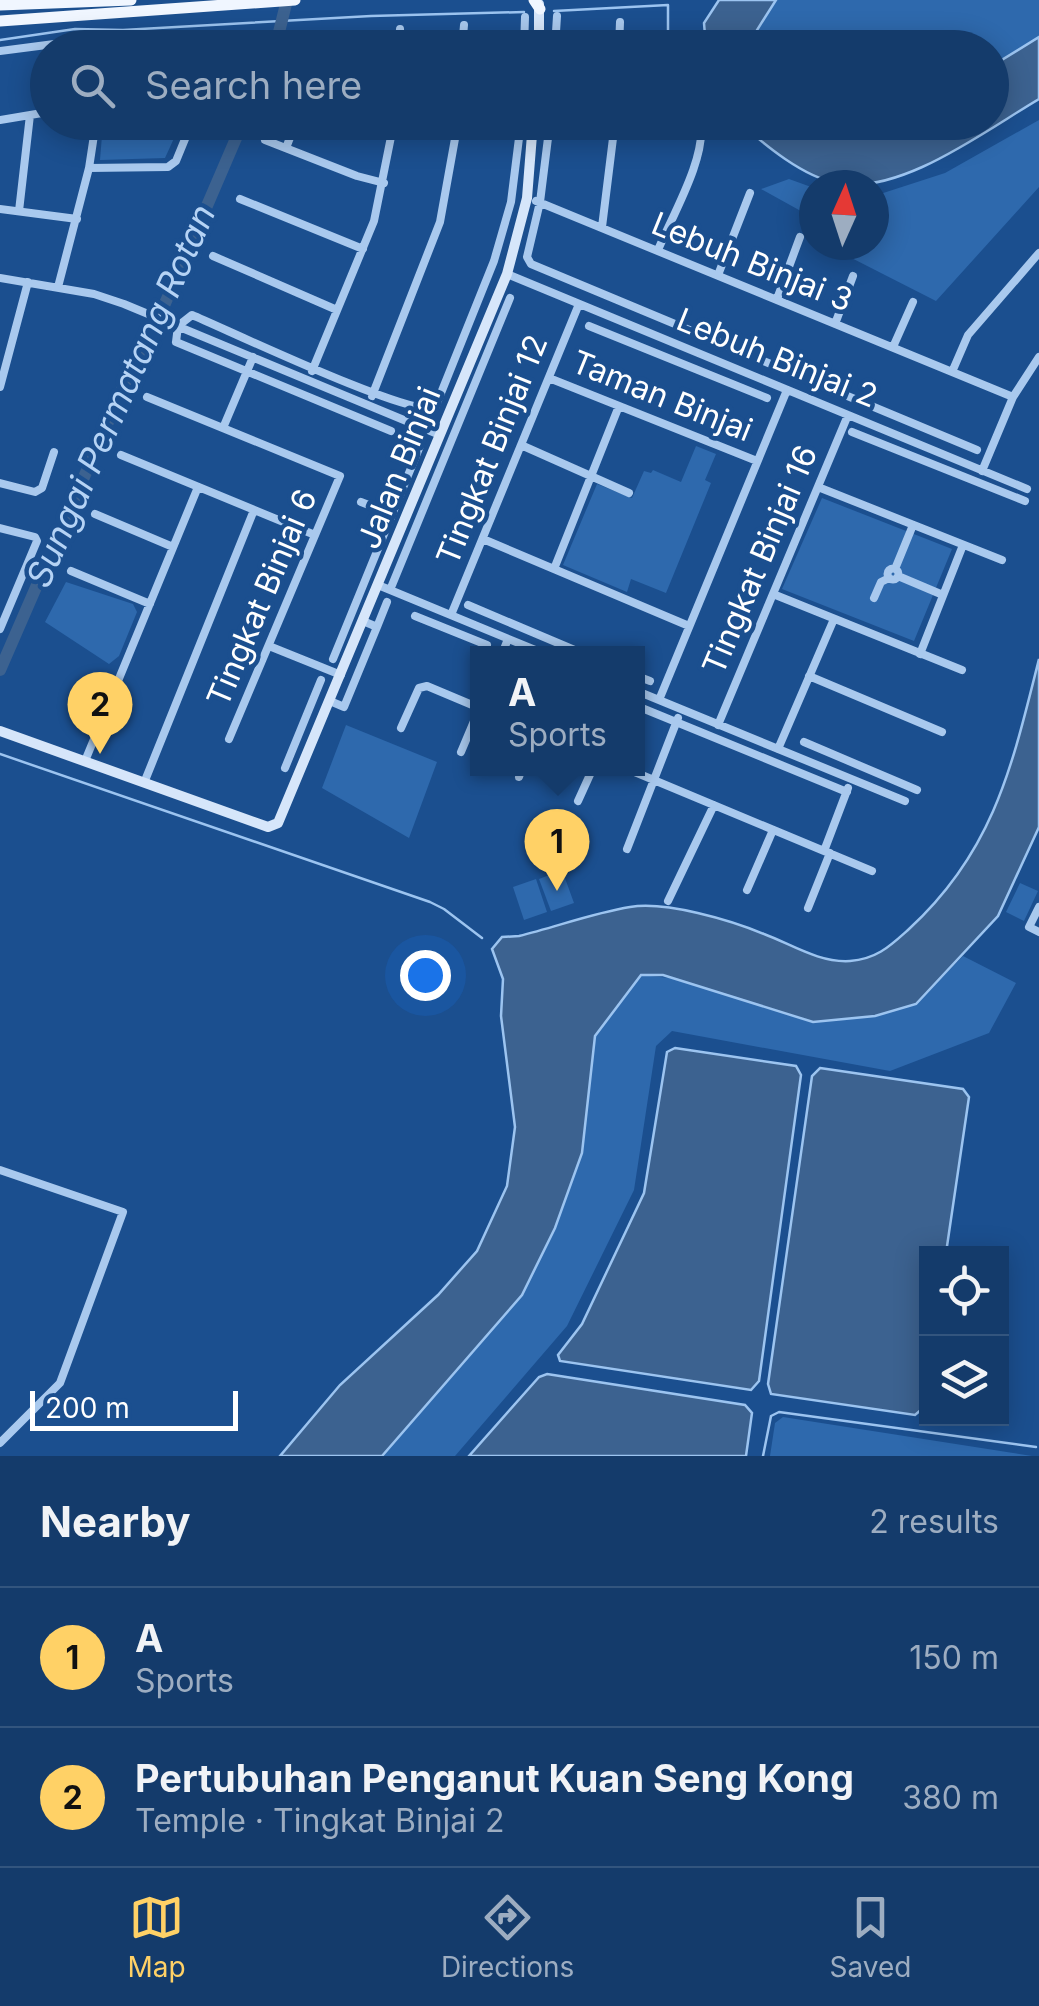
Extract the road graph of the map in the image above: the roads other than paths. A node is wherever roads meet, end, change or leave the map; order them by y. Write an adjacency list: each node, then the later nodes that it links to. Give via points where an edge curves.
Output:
1 (118, 0): 2 (main road); 6 (main road)
2 (131, 0)
3 (295, 0): 4 (main road)
4 (276, 1): 9 (main road)
5 (540, 2): 14 (street)
6 (6, 3)
7 (557, 16): 15 (street)
8 (525, 17): 13 (street)
9 (0, 22)
10 (620, 22): 16 (street)
11 (464, 25): 12 (street)
12 (464, 30)
13 (525, 30)
14 (539, 30)
15 (556, 30)
16 (620, 30)
17 (30, 48): 18 (street)
18 (0, 51)
19 (30, 116): 20 (street); 42 (street)
20 (0, 120)
21 (93, 140): 35 (street)
22 (185, 140): 35 (street, via 168,167)
23 (265, 140): 33 (street)
24 (289, 140): 33 (street)
25 (391, 140): 36 (street)
26 (455, 140): 88 (street, via 440,222)
27 (519, 140): 44 (street)
28 (532, 140): 32 (street, Jalan Binjai)
29 (548, 140): 34 (street)
30 (613, 140): 45 (street)
31 (702, 140): 49 (street)
32 (531, 146): 34 (street); 38 (street, Jalan Binjai)
33 (286, 148): 36 (street)
34 (547, 148): 40 (street)
35 (89, 168): 43 (street)
36 (384, 182): 48 (street)
37 (750, 193): 53 (street)
38 (527, 198): 40 (street, Lebuh Binjai 3); 46 (street, Jalan Binjai)
39 (240, 199): 48 (street)
40 (540, 202): 45 (street, Lebuh Binjai 3); 101 (street, Lebuh Binjai 2, via 527,256 531,264)
41 (0, 209): 42 (street)
42 (19, 211): 43 (street)
43 (77, 219): 57 (street)
44 (504, 226): 46 (street); 82 (street)
45 (602, 227): 49 (street, Lebuh Binjai 3)
46 (519, 229): 52 (street, Jalan Binjai)
47 (799, 239): 59 (street)
48 (362, 249): 62 (street)
49 (658, 250): 53 (street, Lebuh Binjai 3)
50 (1039, 253): 77 (street, via 968,335)
51 (213, 256): 62 (street)
52 (507, 274): 61 (street, Lebuh Binjai 2); 63 (street, Jalan Binjai)
53 (718, 275): 59 (street, Lebuh Binjai 3)
54 (853, 276): 67 (street)
55 (0, 278): 56 (street)
56 (28, 282): 57 (street); 71 (street)
57 (58, 287): 66 (street)
58 (510, 298): 64 (street)
59 (777, 299): 67 (street, Lebuh Binjai 3)
60 (912, 302): 72 (street)
61 (580, 304): 65 (street, Lebuh Binjai 2); 80 (street, Tingkat Binjai 12)
62 (338, 310): 75 (street)
63 (490, 312): 64 (street); 83 (street, Jalan Binjai)
64 (503, 317): 127 (street)
65 (614, 318): 69 (street); 79 (street, Lebuh Binjai 2)
66 (175, 324): 73 (street); 75 (street, via 192,314); 76 (street, via 174,341)
67 (835, 324): 72 (street, Lebuh Binjai 3)
68 (589, 326): 69 (street)
69 (608, 333): 85 (street)
70 (0, 346): 71 (street)
71 (12, 348): 84 (street)
72 (893, 348): 77 (street, Lebuh Binjai 3)
73 (252, 357): 76 (street); 78 (street)
74 (1039, 357): 90 (street)
75 (314, 367): 81 (street); 88 (street)
76 (247, 371): 86 (street); 97 (street)
77 (952, 372): 90 (street, Lebuh Binjai 3)
78 (291, 373): 81 (street); 86 (street)
79 (749, 374): 85 (street); 87 (street, Lebuh Binjai 2)
80 (549, 378): 94 (street, Taman Binjai); 102 (street, Tingkat Binjai 12)
81 (308, 380): 92 (street)
82 (446, 380): 83 (street); 88 (street, via 430,410)
83 (460, 385): 100 (street, Jalan Binjai)
84 (0, 387)
85 (744, 387): 91 (street)
86 (286, 388): 95 (street)
87 (786, 390): 96 (street, Lebuh Binjai 2); 108 (street)
88 (374, 392): 93 (street)
89 (147, 397): 97 (street)
90 (1013, 397): 109 (street)
91 (767, 398)
92 (357, 401): 93 (street); 95 (street)
93 (368, 405): 100 (street)
94 (619, 406): 108 (street, Taman Binjai); 111 (street)
95 (352, 415): 98 (street)
96 (848, 415): 107 (street, Lebuh Binjai 2); 114 (street, Tingkat Binjai 16)
97 (224, 428): 126 (street, Tingkat Binjai 6, via 340,476)
98 (391, 431)
99 (852, 432): 119 (street)
100 (440, 435): 112 (street, Jalan Binjai)
101 (955, 441): 104 (street, Lebuh Binjai 2); 107 (street)
102 (521, 445): 111 (street); 128 (street, Tingkat Binjai 12)
103 (420, 446): 110 (street)
104 (978, 450)
105 (54, 452): 113 (street, via 35,492)
106 (121, 455): 115 (street)
107 (948, 456): 109 (street, Lebuh Binjai 2)
108 (757, 462): 150 (street)
109 (982, 470): 116 (street, Lebuh Binjai 2)
110 (408, 475): 112 (street); 122 (street)
111 (591, 476): 117 (street); 132 (street)
112 (421, 480): 125 (street, Jalan Binjai)
113 (0, 482)
114 (818, 486): 123 (street); 137 (street, Tingkat Binjai 16)
115 (198, 487): 120 (street); 130 (street)
116 (1027, 489)
117 (629, 494)
118 (361, 502): 122 (street)
119 (1025, 502)
120 (254, 510): 126 (street); 197 (street)
121 (96, 514): 130 (street)
122 (392, 514): 154 (street)
123 (913, 525): 129 (street); 134 (street)
124 (0, 528): 141 (street, via 35,537 37,544)
125 (400, 533): 127 (street); 135 (street, Jalan Binjai)
126 (315, 535): 159 (street, Tingkat Binjai 6)
127 (412, 538): 136 (street)
128 (483, 539): 132 (street); 146 (street, Tingkat Binjai 12)
129 (963, 544): 131 (street); 138 (street)
130 (173, 547): 143 (street)
131 (1002, 560)
132 (554, 569): 150 (street)
133 (71, 570): 143 (street)
134 (894, 574): 138 (street); 140 (street)
135 (378, 585): 136 (street); 149 (street, Jalan Binjai)
136 (390, 590): 146 (street)
137 (772, 594): 148 (street); 180 (street, Tingkat Binjai 16)
138 (943, 595): 163 (street)
139 (0, 597): 141 (street)
140 (874, 598)
141 (14, 600): 153 (street)
142 (387, 602): 151 (street)
143 (150, 604): 190 (street)
144 (468, 605): 145 (street)
145 (491, 614): 152 (street); 162 (street)
146 (451, 615): 152 (street)
147 (415, 616): 157 (street)
148 (834, 619): 163 (street); 167 (street)
149 (363, 621): 151 (street); 155 (street, Jalan Binjai)
150 (690, 626): 172 (street)
151 (377, 627): 173 (street, via 344,707)
152 (481, 627): 156 (street); 157 (street)
153 (0, 629)
154 (345, 629): 155 (street); 164 (street)
155 (358, 634): 166 (street, Jalan Binjai)
156 (508, 638): 160 (street); 161 (street)
157 (471, 639): 158 (street)
158 (486, 645)
159 (269, 646): 166 (street); 185 (street, Tingkat Binjai 6)
160 (505, 646)
161 (526, 646)
162 (565, 646)
163 (920, 654): 165 (street)
164 (333, 659)
165 (962, 670)
166 (341, 675): 173 (street, Jalan Binjai)
167 (810, 676): 184 (street); 187 (street)
168 (645, 679): 170 (street)
169 (322, 680): 175 (street)
170 (650, 681)
171 (645, 694): 172 (street)
172 (659, 700): 177 (street)
173 (330, 702): 178 (street, Jalan Binjai)
174 (470, 707): 181 (street, via 419,688)
175 (310, 708): 178 (street); 192 (street)
176 (645, 709): 179 (street)
177 (681, 710): 179 (street); 180 (street)
178 (325, 714): 197 (street, Jalan Binjai, via 278,823 268,827)
179 (676, 722): 196 (street); 199 (street)
180 (718, 724): 187 (street)
181 (401, 728)
182 (470, 728): 189 (street)
183 (0, 731): 190 (street)
184 (942, 732)
185 (229, 739)
186 (804, 742): 188 (street)
187 (778, 749): 191 (street)
188 (824, 751): 191 (street); 198 (street)
189 (461, 752)
190 (85, 762): 197 (street)
191 (818, 765): 195 (street)
192 (285, 768)
193 (589, 776): 200 (street)
194 (644, 776): 196 (street)
195 (851, 779): 199 (street); 201 (street)
196 (654, 780): 202 (street); 204 (street)
197 (144, 783)
198 (918, 790)
199 (847, 792): 205 (street)
200 (578, 801)
201 (905, 801)
202 (714, 805): 203 (street); 208 (street)
203 (773, 830): 205 (street); 207 (street)
204 (627, 848)
205 (827, 852): 206 (street); 210 (street)
206 (872, 870)
207 (747, 890)
208 (668, 900)
209 (1039, 906): 211 (street, via 1029,927)
210 (808, 908)
211 (1039, 932)
212 (0, 1170): 213 (street, via 123,1212 60,1383)
213 (0, 1443)

